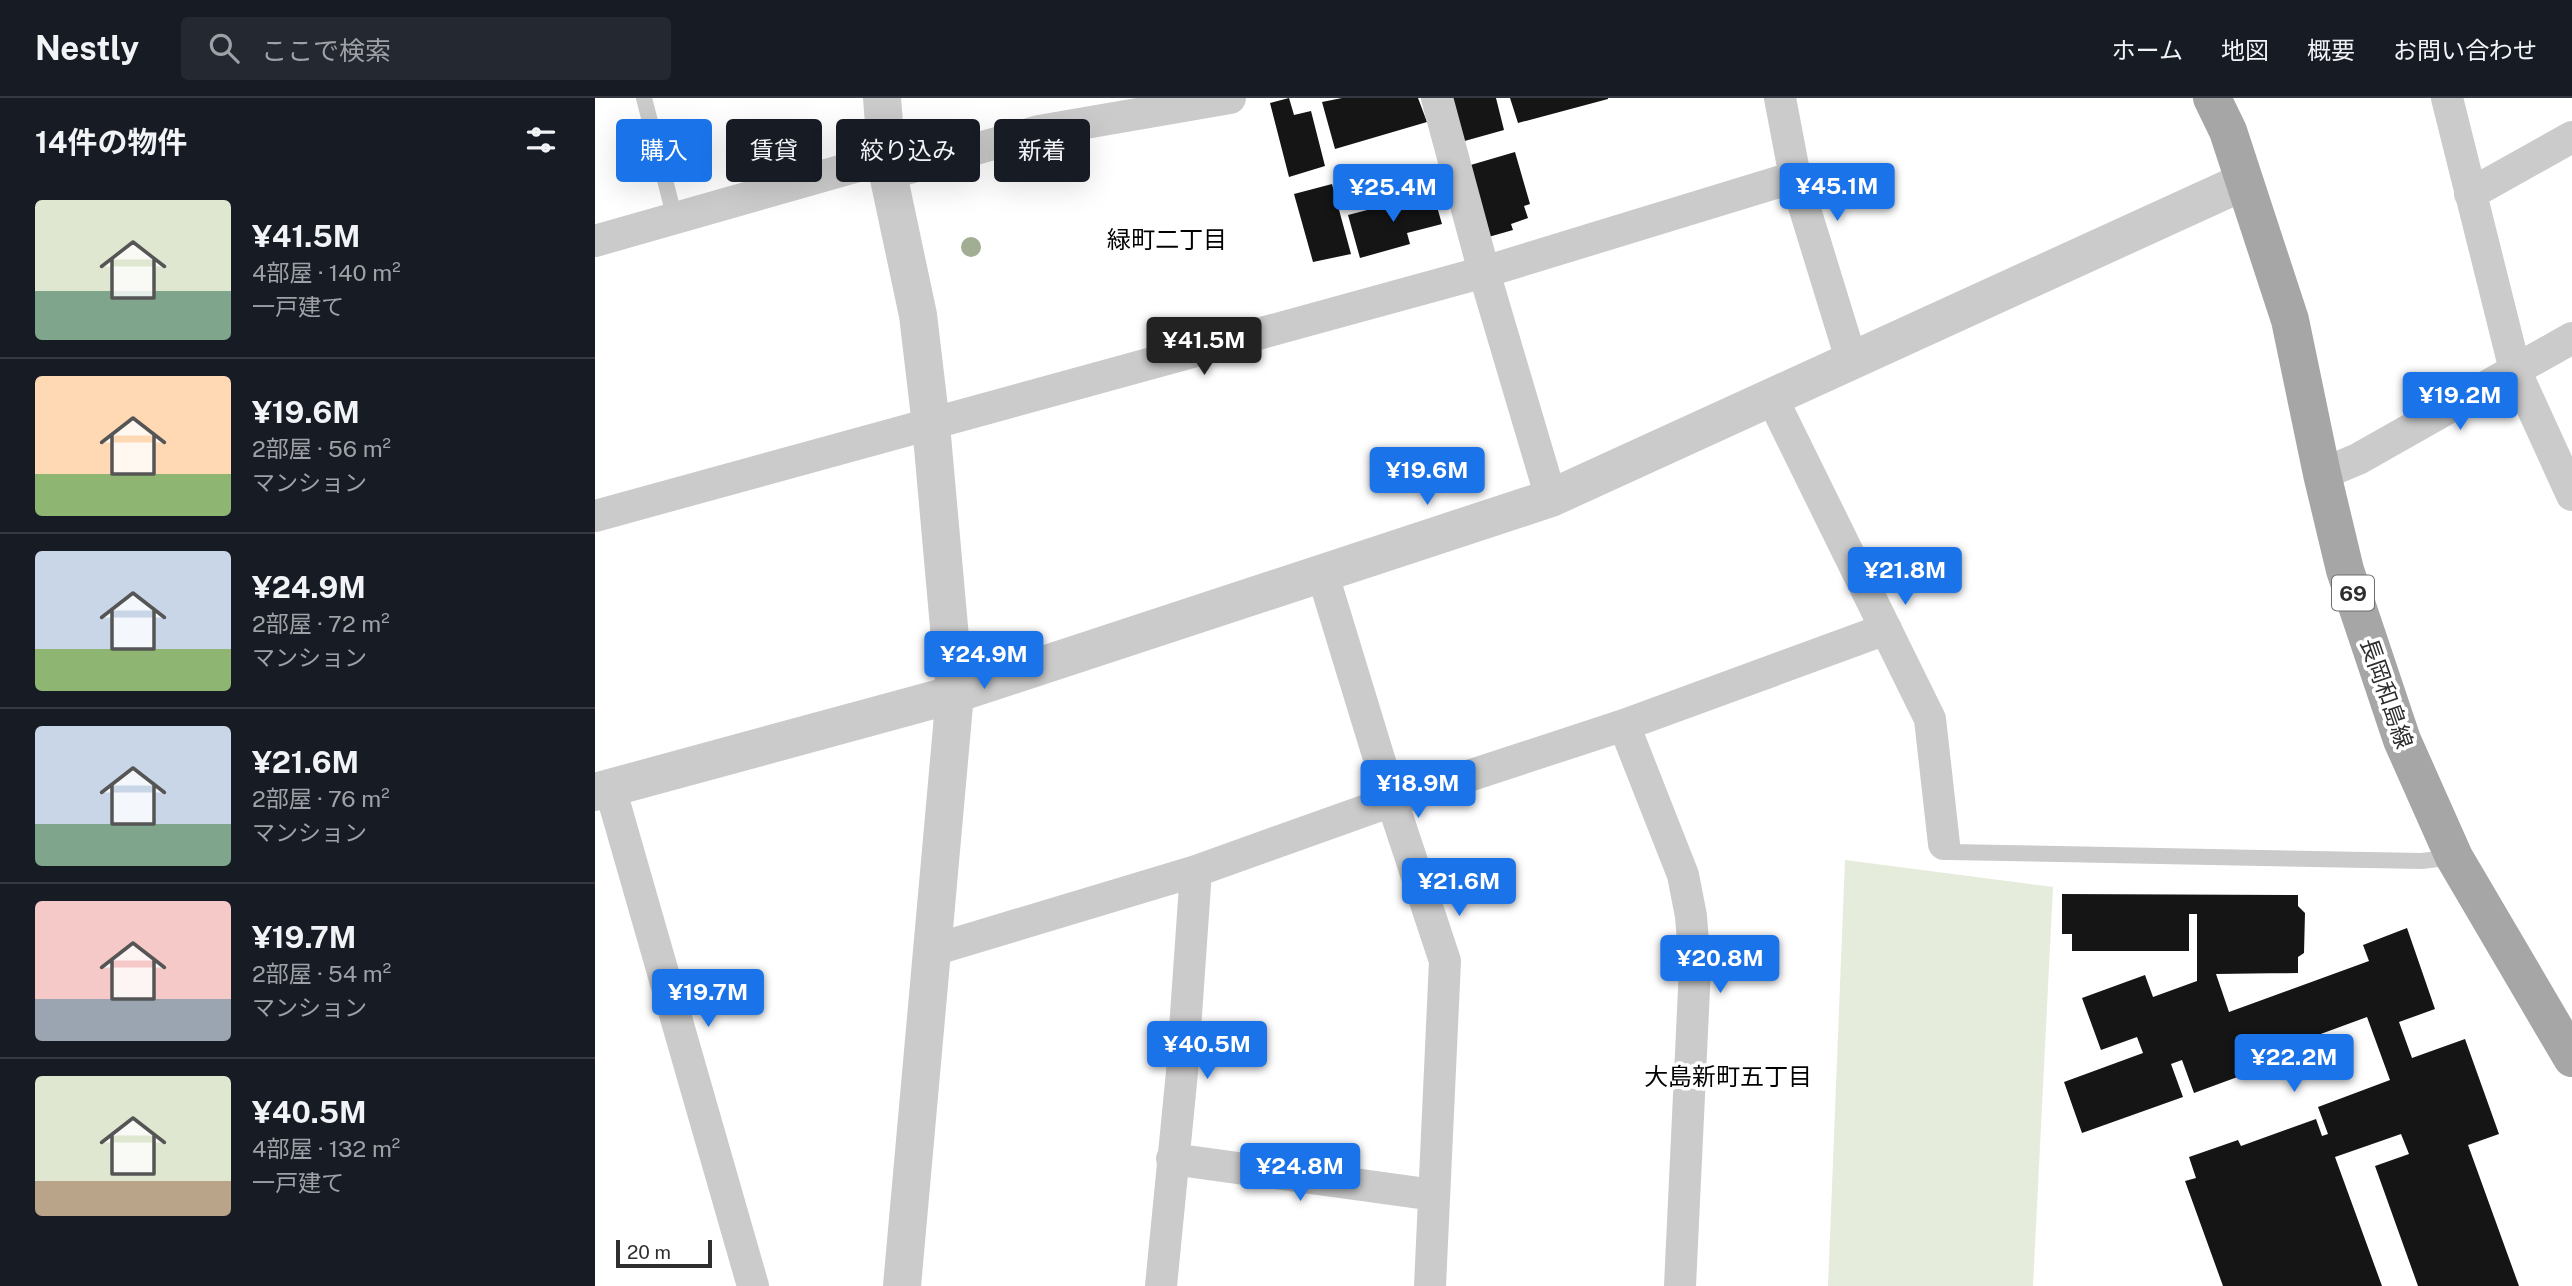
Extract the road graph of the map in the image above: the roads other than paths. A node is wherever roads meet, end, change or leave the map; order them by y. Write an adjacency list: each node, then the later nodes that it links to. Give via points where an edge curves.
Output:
1 (644, 98): 16 (lane)
2 (882, 98): 8 (street)
3 (1230, 98): 10 (street)
4 (1437, 98): 18 (street)
5 (1780, 98): 11 (street)
6 (2212, 98): 13 (main road, 長岡和島線 / 69)
7 (2447, 98): 15 (street)
8 (884, 119)
9 (2572, 137): 15 (street)
10 (980, 145)
11 (1795, 177): 18 (street); 20 (street)
12 (836, 179): 16 (street)
13 (2243, 181): 20 (street); 24 (main road, 長岡和島線 / 69, via 2290,320)
14 (890, 182): 23 (street, via 918,315)
15 (2470, 194): 21 (street)
16 (675, 219): 17 (street)
17 (595, 241)
18 (1484, 272): 23 (street); 26 (street)
19 (2572, 338): 21 (street)
20 (1851, 359): 22 (street)
21 (2515, 370): 24 (street, via 2358,459); 25 (street)
22 (1772, 398): 26 (street); 29 (street)
23 (931, 425): 27 (street); 30 (street)
24 (2322, 474): 35 (main road, 長岡和島線 / 69, via 2345,570 2402,740)
25 (2572, 495)
26 (1551, 498): 28 (street)
27 (595, 516)
28 (1322, 572): 30 (street); 33 (street)
29 (1886, 629): 31 (street); 34 (street, via 1930,719)
30 (955, 694): 32 (street); 37 (street)
31 (1624, 725): 33 (street); 45 (street, via 1683,875 1691,916 1695,968)
32 (603, 790): 41 (street)
33 (1392, 801): 36 (street); 40 (street, via 1445,961)
34 (1944, 844): 35 (lane, via 1949,852 2422,862)
35 (2454, 857): 38 (main road, 長岡和島線 / 69)
36 (1196, 871): 37 (street); 39 (street)
37 (930, 951): 42 (street)
38 (2570, 1051)
39 (1172, 1159): 40 (street); 43 (street)
40 (1434, 1195): 44 (street)
41 (753, 1286)
42 (902, 1286)
43 (1161, 1286)
44 (1430, 1286)
45 (1680, 1286)

